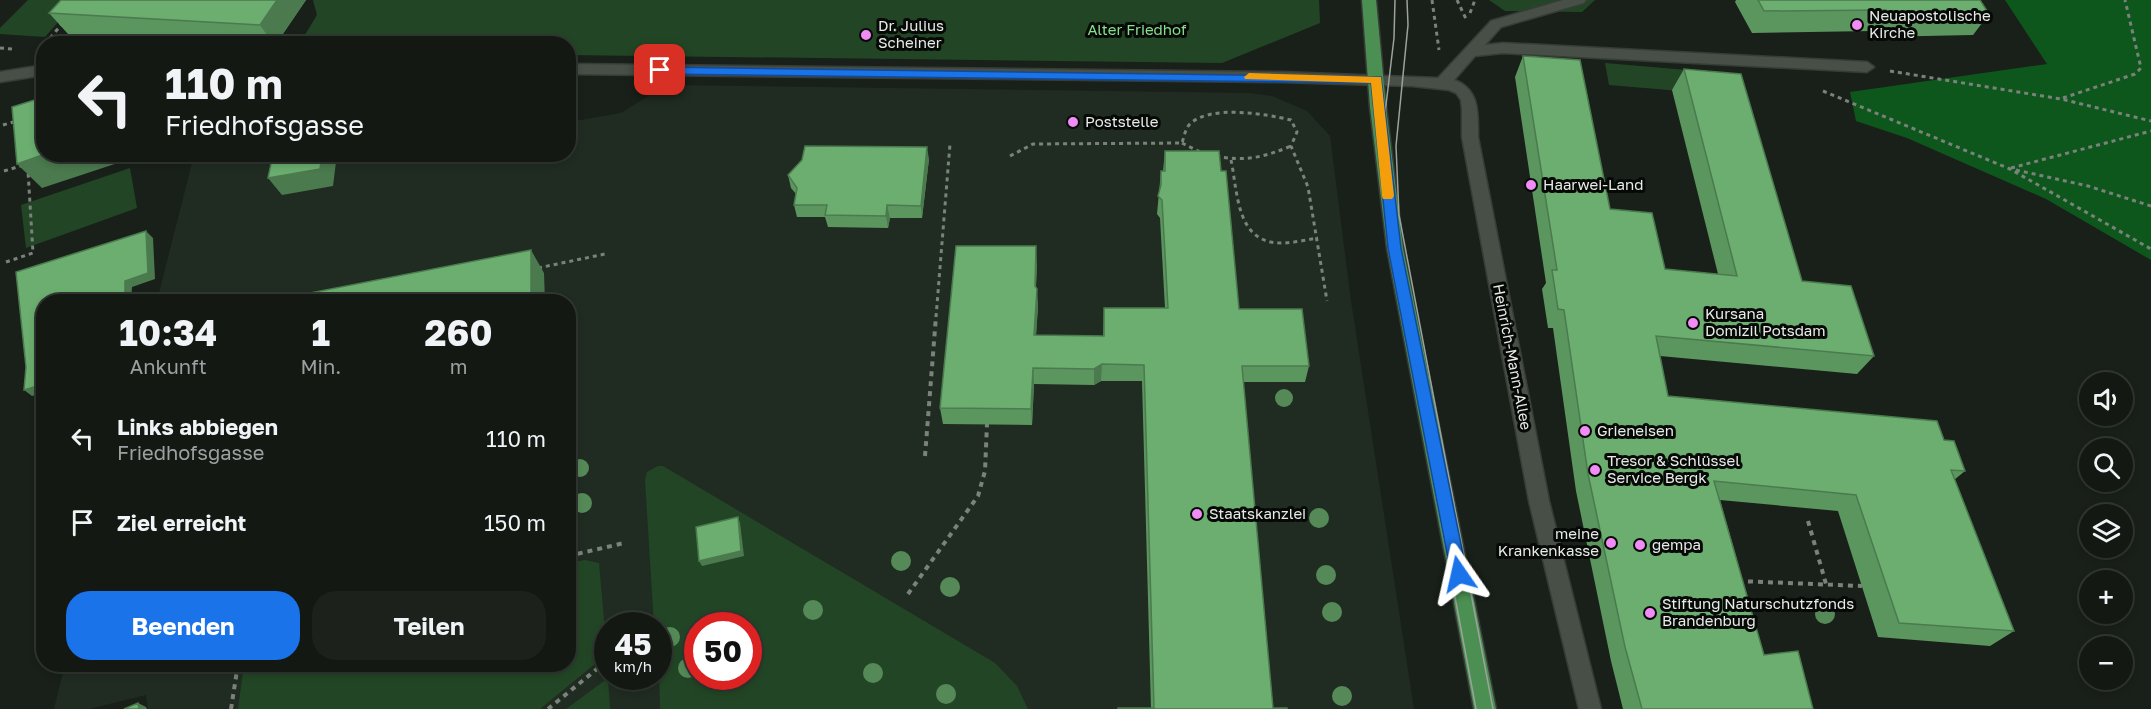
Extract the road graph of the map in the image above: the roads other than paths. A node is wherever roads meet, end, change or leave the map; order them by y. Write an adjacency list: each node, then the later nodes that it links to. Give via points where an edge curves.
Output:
1 (1369, 0): 8 (main road)
2 (1578, 0): 3 (street, via 1496,24)
3 (1470, 52): 4 (street, via 1503,48); 9 (street)
4 (1867, 67)
5 (576, 69): 8 (street, Heinrich-Mann-Allee)
6 (36, 71): 7 (street)
7 (0, 77)
8 (1377, 80): 9 (street, Heinrich-Mann-Allee); 10 (main road, via 1395,248)
9 (1443, 84): 11 (street, Heinrich-Mann-Allee, via 1461,89 1468,99 1470,136 1539,501)
10 (1485, 709)
11 (1590, 709)

